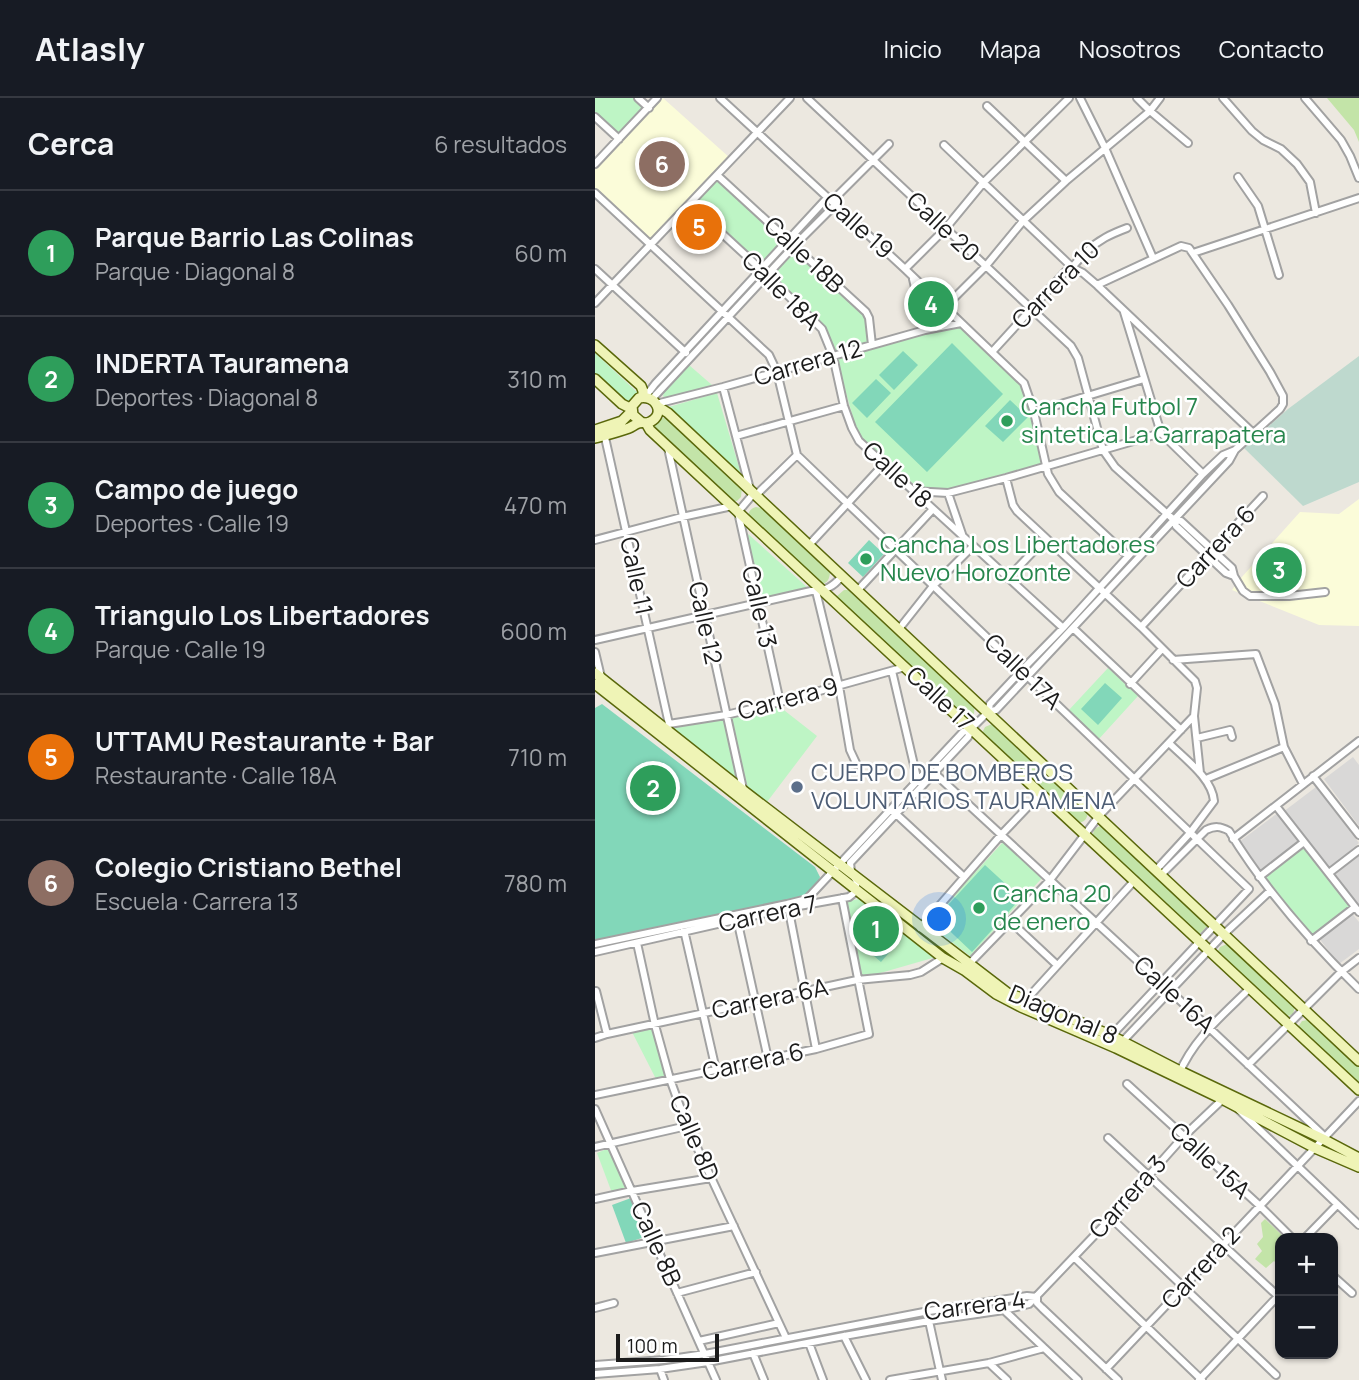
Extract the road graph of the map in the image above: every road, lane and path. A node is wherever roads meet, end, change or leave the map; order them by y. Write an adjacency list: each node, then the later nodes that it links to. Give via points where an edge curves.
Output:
1 (638, 98): 13 (street)
2 (657, 98): 13 (street)
3 (720, 98): 16 (street, Calle 19)
4 (790, 98): 16 (street)
5 (807, 98): 23 (street, Calle 20)
6 (1069, 98): 18 (street)
7 (1080, 98): 22 (street)
8 (1137, 98): 14 (street)
9 (1160, 98): 14 (street)
10 (1223, 98): 36 (street, via 1252,131 1297,164 1310,182)
11 (1305, 98): 27 (street, via 1341,139)
12 (987, 106): 18 (street)
13 (649, 108): 17 (street)
14 (1150, 111): 19 (street); 22 (street)
15 (595, 117): 17 (street)
16 (757, 134): 25 (street); 32 (street, Calle 19)
17 (619, 139): 24 (street)
18 (1025, 142): 28 (street); 29 (street)
19 (1188, 143)
20 (889, 144): 23 (street)
21 (944, 145): 29 (street)
22 (1105, 148): 28 (street); 45 (street)
23 (872, 160): 31 (street); 39 (street, Calle 20)
24 (595, 164)
25 (717, 175): 34 (street); 41 (street, Calle 18B)
26 (1238, 177): 40 (street, via 1258,205)
27 (1359, 178)
28 (1066, 181): 37 (street)
29 (983, 183): 37 (street); 39 (street)
30 (595, 193): 42 (street)
31 (836, 197): 32 (street); 35 (street)
32 (827, 198): 35 (street, Calle 19); 41 (street)
33 (1359, 198): 36 (street)
34 (690, 204): 42 (street); 50 (street, Calle 18A)
35 (835, 205): 43 (street); 49 (street, Calle 19)
36 (1316, 213): 40 (street)
37 (1023, 220): 46 (street); 47 (street)
38 (1127, 228): 47 (street, Carrera 10, via 1104,237)
39 (945, 229): 46 (street, Calle 20); 49 (street)
40 (1265, 229): 44 (street); 52 (street)
41 (788, 240): 43 (street, Calle 18B); 50 (street)
42 (651, 245): 54 (street); 60 (street)
43 (794, 246): 51 (street); 64 (street, Calle 18B, via 866,312)
44 (1193, 253): 45 (street, Carrera 10, via 1181,246); 81 (street, Carrera 7, via 1283,396 1283,404)
45 (1153, 258): 55 (street, Carrera 10)
46 (985, 267): 57 (street); 58 (street, Calle 20)
47 (1073, 268): 55 (street); 58 (street, Carrera 10)
48 (595, 269): 54 (street)
49 (905, 269): 53 (street, Calle 19)
50 (760, 270): 51 (street, Calle 18A); 60 (street)
51 (767, 275): 60 (street); 67 (street, Calle 18A, via 822,329)
52 (1279, 275)
53 (912, 277): 57 (street, Calle 19); 62 (street)
54 (612, 284): 56 (street); 66 (street)
55 (1097, 285): 59 (street)
56 (595, 303)
57 (945, 307): 61 (street, Calle 19)
58 (1031, 309): 65 (street, Carrera 10); 72 (street, Calle 20, via 1071,346)
59 (1123, 311): 70 (street); 81 (street)
60 (725, 314): 66 (street); 68 (street, via 769,355)
61 (961, 323): 62 (street, Carrera 12); 65 (street, Calle 19)
62 (925, 330): 64 (street, Carrera 12)
63 (595, 345): 73 (street, Calle 17)
64 (872, 345): 67 (street, Carrera 12)
65 (992, 352): 76 (street, Calle 19, via 1024,383)
66 (687, 355): 73 (street)
67 (833, 356): 68 (street, Carrera 12); 74 (street)
68 (777, 372): 71 (street, Carrera 12); 77 (street)
69 (595, 379): 75 (street)
70 (1144, 379): 72 (street); 80 (street)
71 (723, 387): 73 (street, Carrera 12); 82 (street)
72 (1087, 396): 76 (street); 84 (street)
73 (651, 400): 75 (street, via 635,401); 78 (street, via 658,411 655,418); 93 (street, Calle 17)
74 (844, 406): 77 (street); 87 (street, Calle 18, via 855,435)
75 (632, 410): 78 (street); 79 (street)
76 (1034, 412): 88 (street, Calle 19)
77 (790, 421): 82 (street); 86 (street)
78 (643, 422): 79 (street); 83 (street, Calle 17)
79 (600, 433): 101 (street, Calle 11)
80 (1161, 433): 84 (street); 89 (street)
81 (1254, 434): 85 (street, Carrera 7)
82 (736, 436): 93 (street)
83 (667, 446): 96 (street, Calle 17); 99 (street, Calle 12)
84 (1103, 450): 88 (street); 98 (street, via 1115,467)
85 (1235, 450): 89 (street, Carrera 7); 100 (street, Carrera 7)
86 (797, 456): 93 (street); 95 (street, Calle 17A)
87 (884, 464): 91 (street, Calle 18); 95 (street)
88 (1046, 467): 90 (street); 109 (street, via 1059,492)
89 (1203, 474): 98 (street, Carrera 7)
90 (1006, 478): 92 (street); 103 (street, via 1013,505)
91 (913, 491): 92 (street); 97 (street, Calle 18)
92 (948, 492): 102 (street)
93 (754, 493): 96 (street); 105 (street, Calle 17)
94 (1263, 496): 108 (street, Carrera 6)
95 (847, 503): 105 (street); 107 (street, Calle 17A)
96 (735, 509): 99 (street); 114 (street, Calle 17); 117 (street, Calle 13)
97 (933, 509): 102 (street, Calle 18); 107 (street)
98 (1167, 514): 100 (street); 109 (street, Carrera 7)
99 (682, 517): 101 (street); 118 (street, Calle 12)
100 (1174, 520): 108 (street); 115 (street, Carrera 7)
101 (626, 532): 104 (street); 120 (street, Calle 11)
102 (963, 536): 106 (street, Calle 18)
103 (1046, 538): 111 (street); 115 (street)
104 (595, 540)
105 (809, 545): 110 (street, Calle 17)
106 (973, 546): 111 (street, Calle 18); 112 (street)
107 (895, 550): 112 (street, Calle 17A); 113 (street)
108 (1210, 553): 116 (street, via 1250,596); 119 (street, Carrera 6)
109 (1128, 556): 115 (street, Carrera 7)
110 (842, 576): 113 (street, Calle 17); 114 (street, via 831,588)
111 (1009, 578): 121 (street, Calle 18)
112 (933, 586): 123 (street); 130 (street, Calle 17A)
113 (858, 590): 123 (street, Calle 17)
114 (819, 591): 117 (street); 128 (street, Calle 17); 134 (street)
115 (1102, 592): 119 (street); 121 (street, Carrera 7); 122 (street, Carrera 7)
116 (1325, 592)
117 (759, 603): 118 (street); 135 (street, Calle 13)
118 (704, 616): 120 (street); 137 (street, Calle 12)
119 (1141, 627): 125 (street)
120 (648, 628): 124 (street); 141 (street, Calle 11)
121 (1063, 628): 130 (street, Carrera 7)
122 (1073, 628): 131 (street, Carrera 7); 133 (street)
123 (899, 629): 136 (street, Calle 17)
124 (595, 640)
125 (1162, 649): 127 (street); 133 (street)
126 (595, 652): 132 (street)
127 (1173, 660): 138 (street, via 1198,688); 146 (street, via 1256,654 1275,704)
128 (905, 667): 129 (street, Carrera 9); 139 (street, Calle 17)
129 (892, 671): 134 (street, Carrera 9); 154 (street)
130 (1021, 671): 131 (street, Calle 17A); 136 (street, Carrera 7)
131 (1027, 677): 136 (street, Carrera 7, via 996,710); 152 (street, Calle 17A)
132 (597, 680): 141 (street, Diagonal 8)
133 (1130, 684): 140 (street)
134 (839, 686): 135 (street, Carrera 9); 148 (street, via 851,755)
135 (780, 702): 137 (street, Carrera 9)
136 (988, 712): 139 (street, Carrera 7); 160 (street, Calle 17)
137 (726, 715): 141 (street, Carrera 9); 157 (street, Calle 12)
138 (1194, 716): 140 (street); 143 (street)
139 (972, 728): 149 (street, Carrera 7, via 963,732); 156 (street, Calle 17)
140 (1181, 730): 144 (street)
141 (667, 731): 157 (street, Diagonal 8)
142 (1232, 737): 143 (street, via 1230,730)
143 (1197, 738): 150 (street)
144 (1169, 743): 150 (street); 152 (street)
145 (1356, 744): 147 (street); 151 (street)
146 (1284, 747): 153 (street); 155 (street)
147 (1359, 755)
148 (857, 765)
149 (932, 771): 154 (street, Carrera 7); 159 (street, Carrera 7); 163 (street, Calle 16A)
150 (1200, 773): 153 (street)
151 (1313, 776): 155 (street); 164 (street)
152 (1134, 779): 160 (street); 161 (street, Calle 17A)
153 (1206, 779): 161 (street, via 1214,801)
154 (918, 782): 159 (street, Carrera 7)
155 (1303, 784): 158 (street)
156 (1041, 793): 162 (street, Calle 17); 163 (street)
157 (741, 794): 169 (street, Diagonal 8)
158 (1276, 806): 166 (street); 167 (street)
159 (894, 812): 169 (street, Carrera 7); 172 (street, Carrera 7, via 850,863); 173 (street)
160 (1099, 816): 162 (street); 170 (street, Calle 17)
161 (1190, 833): 165 (street, Calle 17A); 170 (street)
162 (1085, 834): 175 (street); 176 (street, Calle 17)
163 (1001, 835): 173 (street); 175 (street, Calle 16A)
164 (1359, 835)
165 (1196, 839): 166 (street, via 1213,827 1229,831); 170 (street); 186 (street, Calle 17A, via 1249,889)
166 (1233, 839): 174 (street)
167 (1304, 842): 171 (street); 174 (street)
168 (1359, 850): 171 (street)
169 (836, 867): 172 (street, Diagonal 8); 177 (street, Diagonal 8); 180 (street, Carrera 7, via 807,899)
170 (1159, 873): 186 (street, Calle 17)
171 (1329, 873): 181 (street)
172 (855, 876): 177 (street, Carrera 7); 187 (street, Diagonal 8)
173 (964, 877): 187 (street)
174 (1259, 877): 178 (street)
175 (1050, 880): 183 (street); 184 (street, Calle 16A)
176 (1135, 880): 184 (street); 190 (street, Calle 17)
177 (856, 889): 179 (street, Carrera 7); 196 (street, Diagonal 8)
178 (1270, 891): 189 (street); 191 (street)
179 (842, 898): 180 (street, Carrera 7); 201 (street)
180 (787, 906): 182 (street, Carrera 7); 185 (street, Carrera 7); 206 (street)
181 (1357, 909): 191 (street)
182 (737, 919): 188 (street, Carrera 7); 208 (street)
183 (1010, 921): 198 (street); 199 (street)
184 (1096, 922): 199 (street); 202 (street, Calle 16A)
185 (683, 925): 188 (street); 193 (street, Carrera 7)
186 (1214, 925): 189 (street, Calle 17); 190 (street)
187 (921, 928): 198 (street, Diagonal 8)
188 (685, 933): 192 (street, Carrera 7); 211 (street)
189 (1224, 934): 194 (street); 210 (street, Calle 17)
190 (1200, 941): 194 (street, Calle 17); 202 (street)
191 (1311, 941): 200 (street)
192 (637, 943): 195 (street, Carrera 7); 213 (street, Calle 8D)
193 (595, 944)
194 (1209, 950): 203 (street, Calle 17); 207 (street)
195 (595, 952)
196 (943, 958): 201 (street, Carrera 6A, via 910,975); 209 (street, Diagonal 8, via 996,994)
197 (1359, 958): 200 (street)
198 (969, 964): 209 (street, Diagonal 8)
199 (1057, 965): 209 (street)
200 (1341, 972): 204 (street); 210 (street)
201 (857, 980): 206 (street, Carrera 6A); 221 (street, Carrera 6, via 869,1034)
202 (1161, 983): 207 (street, Calle 16A); 216 (street)
203 (1250, 988): 212 (street, Calle 17); 214 (street)
204 (1359, 989)
205 (596, 990): 215 (street)
206 (804, 991): 208 (street, Carrera 6A); 221 (street)
207 (1170, 991): 214 (street, Calle 16A); 218 (street)
208 (755, 1002): 211 (street, Carrera 6A); 222 (street)
209 (1024, 1003): 216 (street, Diagonal 8); 219 (street, Diagonal 8)
210 (1304, 1009): 212 (street); 223 (street, Calle 17)
211 (703, 1013): 213 (street, Carrera 6A); 225 (street)
212 (1289, 1024): 224 (street); 229 (street, Calle 17)
213 (655, 1025): 215 (street, Carrera 6A); 227 (street, Calle 8D)
214 (1209, 1029): 224 (street, Calle 16A); 226 (street)
215 (607, 1034): 217 (street, Carrera 6A)
216 (1112, 1035): 218 (street, Diagonal 8); 219 (street)
217 (595, 1038)
218 (1124, 1041): 220 (street); 226 (street, Diagonal 8)
219 (1104, 1044): 220 (street, Diagonal 8)
220 (1116, 1048): 226 (street, Diagonal 8)
221 (816, 1049): 222 (street, Carrera 6)
222 (768, 1059): 225 (street, Carrera 6)
223 (1359, 1061)
224 (1248, 1065): 238 (street, Calle 16A)
225 (716, 1070): 227 (street, Carrera 6)
226 (1179, 1075): 231 (street, Diagonal 8)
227 (670, 1079): 230 (street, Carrera 6); 235 (street, Calle 8D)
228 (1127, 1084): 236 (street, Calle 15A)
229 (1359, 1090)
230 (595, 1095)
231 (1225, 1097): 233 (street, Diagonal 8); 236 (street, Carrera 3); 238 (street, Diagonal 8)
232 (1359, 1101): 238 (street)
233 (1233, 1105): 241 (street, Diagonal 8); 243 (street)
234 (595, 1109): 239 (street, Calle 8B)
235 (687, 1126): 239 (street); 246 (street, Calle 8D)
236 (1184, 1136): 245 (street, Carrera 3); 250 (street, Calle 15A)
237 (1108, 1138): 245 (street)
238 (1324, 1138): 241 (street, Carrera 2); 242 (street, Diagonal 8)
239 (611, 1143): 240 (street); 247 (street, Calle 8B)
240 (595, 1147)
241 (1315, 1148): 243 (street, Carrera 2); 244 (street, Diagonal 8)
242 (1359, 1158)
243 (1296, 1167): 249 (street); 250 (street, Carrera 2)
244 (1359, 1167)
245 (1149, 1175): 251 (street, Carrera 3); 257 (street)
246 (711, 1178): 247 (street); 253 (street, Calle 8D)
247 (632, 1191): 248 (street); 256 (street, Calle 8B)
248 (595, 1199)
249 (1337, 1205): 252 (street); 255 (street)
250 (1260, 1206): 254 (street, Calle 15A); 257 (street, Carrera 2)
251 (1111, 1218): 259 (street, Carrera 3); 262 (street)
252 (1359, 1225)
253 (734, 1226): 256 (street); 260 (street, Calle 8D)
254 (1287, 1233)
255 (1310, 1233)
256 (654, 1241): 258 (street); 264 (street, Calle 8B)
257 (1223, 1245): 262 (street, Carrera 2); 263 (street)
258 (595, 1253)
259 (1074, 1256): 266 (street, Carrera 3); 273 (street)
260 (756, 1272): 264 (street); 272 (street, Calle 8D)
261 (1338, 1280): 265 (street)
262 (1184, 1287): 273 (street, Carrera 2); 276 (street)
263 (1275, 1292)
264 (677, 1293): 277 (street, Calle 8B)
265 (1352, 1293)
266 (1037, 1297): 270 (street, Carrera 4, via 1029,1304); 275 (street, Carrera 4, via 976,1303); 286 (street, via 1037,1303)
267 (1275, 1301): 276 (street)
268 (614, 1303): 269 (street)
269 (595, 1308)
270 (1004, 1310): 271 (street, Carrera 4); 279 (street)
271 (929, 1321): 274 (street, Carrera 4); 287 (street)
272 (779, 1323): 275 (street, Calle 8D); 277 (street)
273 (1146, 1326): 286 (street, Carrera 2); 292 (street)
274 (844, 1336): 278 (street, Carrera 4); 297 (street)
275 (786, 1338): 281 (street, Carrera 4)
276 (1238, 1339): 289 (street); 292 (street)
277 (699, 1341): 281 (street, Calle 8B)
278 (809, 1343): 280 (street, Carrera 4); 296 (street)
279 (1044, 1348): 283 (street); 301 (street)
280 (753, 1353): 282 (street, Carrera 4); 295 (street)
281 (705, 1354): 282 (street, Calle 8B); 284 (street, Carrera 4)
282 (708, 1362): 285 (street, Carrera 4); 294 (street, Calle 8B)
283 (989, 1363): 287 (street); 300 (street)
284 (595, 1365)
285 (660, 1369): 290 (street, Carrera 4); 293 (street)
286 (1106, 1369): 302 (street)
287 (940, 1370): 291 (street); 299 (street)
288 (595, 1374): 290 (street, Carrera 4)
289 (1276, 1375)
290 (607, 1377)
291 (916, 1378): 298 (street)
292 (1201, 1379)
293 (664, 1380)
294 (716, 1380)
295 (764, 1380)
296 (823, 1380)
297 (866, 1380)
298 (890, 1380)
299 (942, 1380)
300 (1007, 1380)
301 (1078, 1380)
302 (1118, 1380)

